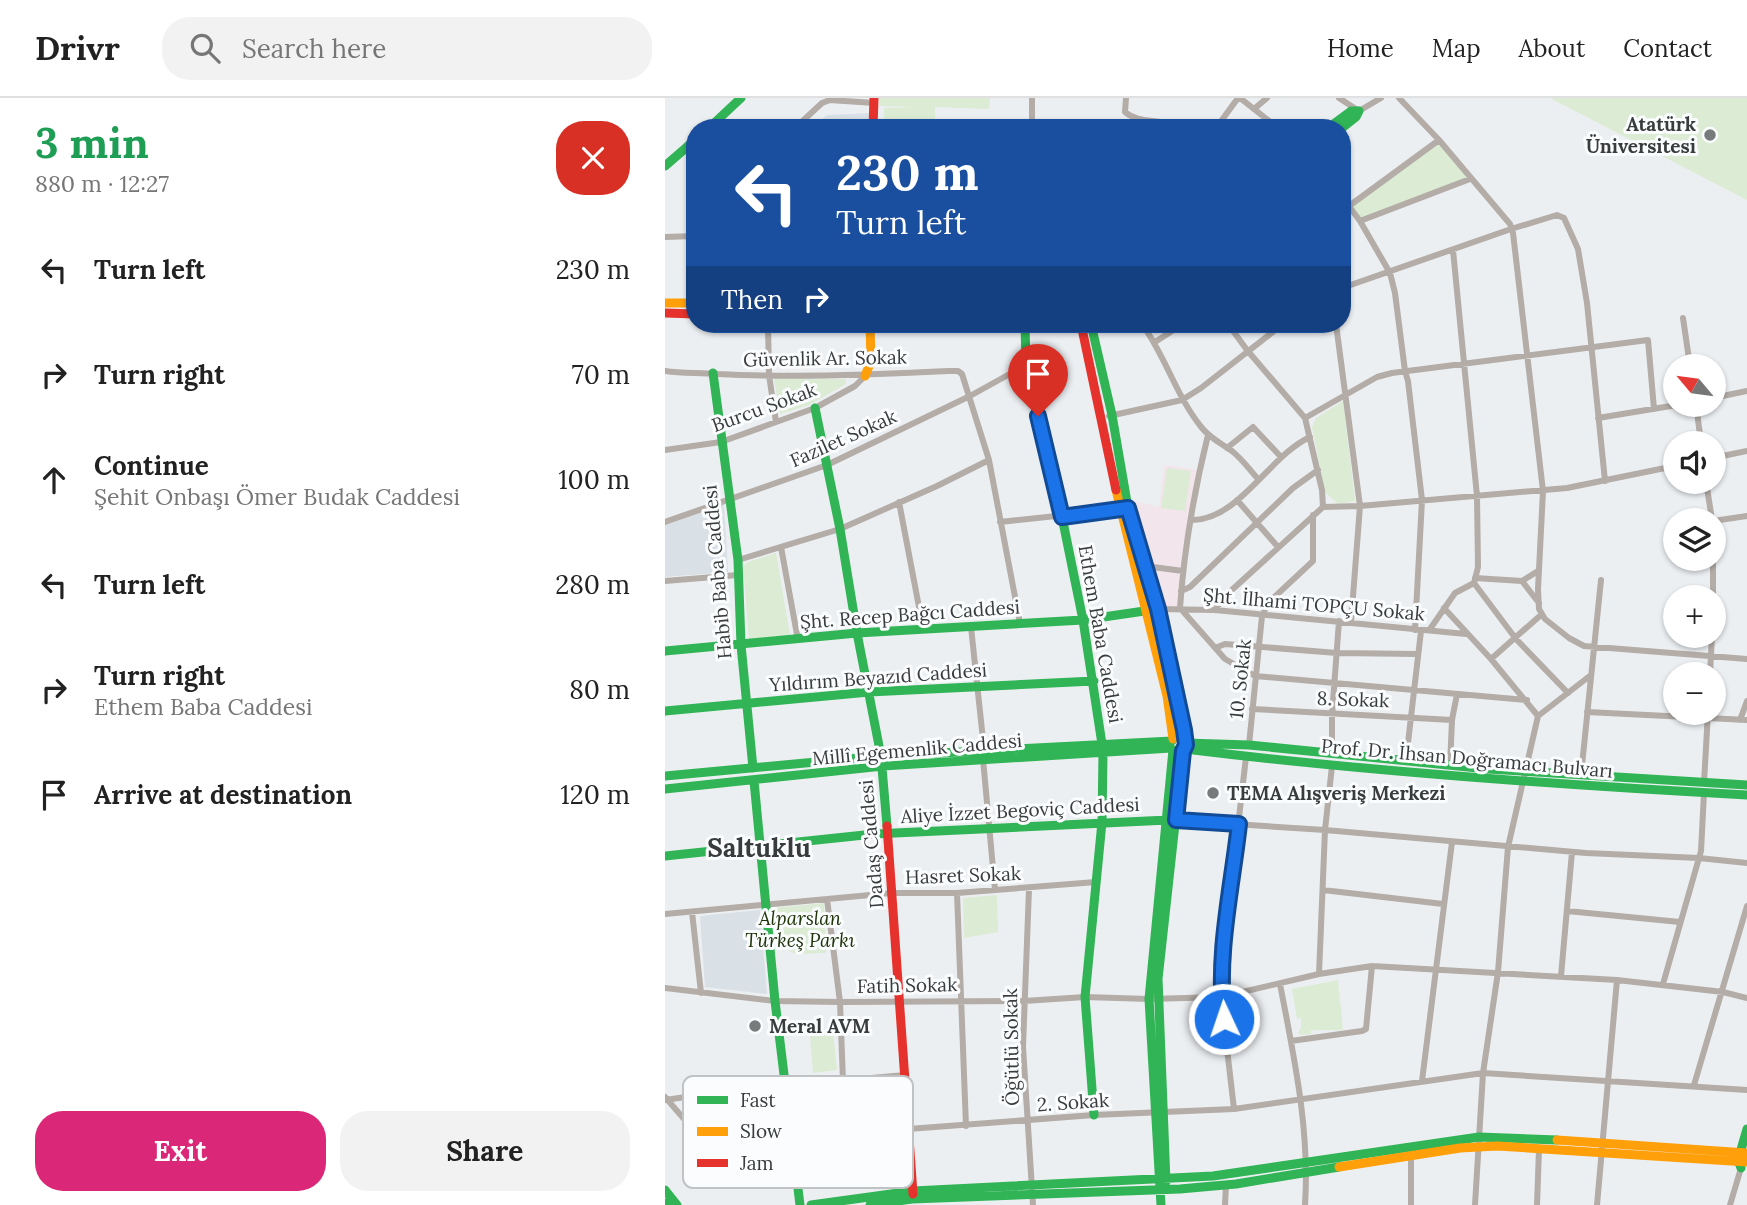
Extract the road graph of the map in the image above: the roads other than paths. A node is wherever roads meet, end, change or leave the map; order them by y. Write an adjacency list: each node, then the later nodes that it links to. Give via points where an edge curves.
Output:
1 (741, 98): 12 (street)
2 (1032, 98): 15 (street)
3 (1126, 98): 16 (street, via 1125,112)
4 (1239, 98): 10 (street); 17 (street)
5 (1267, 98): 10 (street)
6 (1339, 98): 11 (street)
7 (1381, 98): 11 (street)
8 (1399, 98): 21 (street)
9 (874, 101): 13 (street, via 830,100); 14 (street)
10 (1254, 108): 18 (street)
11 (1359, 111): 19 (street); 20 (street)
12 (719, 119)
13 (806, 119)
14 (873, 119)
15 (1032, 119)
16 (1142, 119)
17 (1223, 119)
18 (1267, 119)
19 (1340, 119)
20 (1351, 121)
21 (1439, 140): 24 (street); 25 (street)
22 (686, 148): 23 (street)
23 (665, 166)
24 (1471, 179): 27 (street); 28 (street)
25 (1351, 205)
26 (1351, 209): 27 (street)
27 (1360, 221): 32 (street)
28 (1511, 229): 31 (street); 51 (street, via 1557,215 1567,222 1578,249); 54 (street)
29 (686, 236): 30 (street)
30 (665, 237)
31 (1453, 250): 32 (street); 55 (street)
32 (1390, 273): 33 (street); 58 (street)
33 (1351, 285)
34 (665, 295): 35 (street)
35 (665, 303): 36 (street); 37 (street)
36 (686, 303)
37 (665, 310): 38 (street)
38 (686, 313)
39 (1683, 318): 53 (street)
40 (768, 333): 60 (street)
41 (870, 333): 61 (street, via 871,361)
42 (1025, 333): 56 (street, Ethem Baba Caddesi)
43 (1082, 333): 71 (street)
44 (1093, 333): 70 (street)
45 (1148, 333): 50 (street)
46 (1168, 333): 50 (street)
47 (1235, 333): 52 (street)
48 (1271, 333): 52 (street)
49 (1337, 333): 65 (street)
50 (1155, 342): 66 (street)
51 (1591, 348): 54 (street); 69 (street, via 1647,340); 73 (street)
52 (1247, 350): 66 (street); 72 (street)
53 (1688, 354)
54 (1528, 355): 55 (street); 89 (street)
55 (1462, 363): 58 (street); 90 (street)
56 (1026, 365): 64 (street, Fazilet Sokak); 100 (street, Ethem Baba Caddesi)
57 (665, 371): 59 (street, Güvenlik Ar. Sokak)
58 (1405, 371): 65 (street, via 1377,377); 93 (street)
59 (713, 373): 60 (street, Güvenlik Ar. Sokak); 77 (street, Habib Baba Caddesi)
60 (769, 375): 61 (street, Güvenlik Ar. Sokak); 74 (street)
61 (865, 376): 64 (street, Güvenlik Ar. Sokak, via 958,371); 68 (street, Burcu Sokak)
62 (1747, 391): 63 (street)
63 (1726, 395)
64 (970, 396): 83 (street); 84 (street, Fazilet Sokak)
65 (1346, 396): 72 (street); 95 (street)
66 (1182, 400): 70 (street); 75 (street)
67 (1663, 407): 69 (street)
68 (815, 408): 74 (street, Burcu Sokak); 84 (street, Dadaş Caddesi)
69 (1654, 409): 73 (street)
70 (1112, 415): 71 (street); 97 (street)
71 (1100, 418): 97 (street)
72 (1305, 418): 76 (street)
73 (1598, 418): 88 (street)
74 (776, 422): 77 (street, Burcu Sokak)
75 (1208, 435): 78 (street); 102 (street)
76 (1310, 437): 82 (street); 86 (street)
77 (721, 442): 79 (street, Burcu Sokak); 91 (street, Habib Baba Caddesi)
78 (1227, 448): 82 (street, via 1253,427); 87 (street)
79 (665, 450)
80 (1747, 451): 81 (street)
81 (1726, 455)
82 (1282, 457): 87 (street)
83 (989, 460): 94 (street); 104 (street)
84 (827, 465): 91 (street, Fazilet Sokak); 106 (street, Dadaş Caddesi)
85 (1663, 469): 88 (street)
86 (1318, 470): 96 (street); 105 (street)
87 (1258, 479): 92 (street)
88 (1605, 481): 89 (street)
89 (1543, 491): 90 (street); 112 (street)
90 (1477, 496): 93 (street); 116 (street, via 1478,567)
91 (731, 500): 103 (street, Fazilet Sokak); 109 (street, Habib Baba Caddesi)
92 (1237, 500): 102 (street, via 1217,515); 105 (street)
93 (1422, 500): 95 (street); 134 (street)
94 (899, 502): 106 (street); 132 (street)
95 (1360, 506): 96 (street); 129 (street)
96 (1323, 507): 98 (street)
97 (1124, 509): 100 (street); 110 (street); 123 (street)
98 (1313, 515): 108 (street); 126 (street, via 1313,561 1269,602)
99 (1747, 516): 101 (street)
100 (1062, 517): 104 (street); 127 (street, Ethem Baba Caddesi)
101 (1726, 519)
102 (1192, 520): 111 (street)
103 (665, 522)
104 (1000, 522): 130 (street)
105 (1257, 522): 108 (street); 118 (street)
106 (840, 529): 107 (street); 135 (street, Dadaş Caddesi)
107 (781, 547): 109 (street); 138 (street)
108 (1279, 547): 124 (street)
109 (738, 560): 113 (street, Habib Baba Caddesi)
110 (1145, 566): 111 (street); 122 (street)
111 (1183, 571): 118 (street)
112 (1538, 571): 117 (street); 119 (street)
113 (738, 575): 115 (street); 139 (street, Habib Baba Caddesi)
114 (1601, 580): 143 (street)
115 (665, 581)
116 (1474, 581): 117 (street); 121 (street, via 1455,593); 137 (street)
117 (1522, 581): 119 (street)
118 (1181, 591): 120 (street)
119 (1539, 603): 125 (street)
120 (1180, 608): 122 (street, Şht. İlhami TOPÇU Sokak); 124 (street, Şht. İlhami TOPÇU Sokak); 141 (street)
121 (1444, 608): 133 (street); 136 (street)
122 (1158, 609): 123 (street, Şht. Recep Bağcı Caddesi); 174 (street)
123 (1145, 610): 127 (street, Şht. Recep Bağcı Caddesi); 174 (street)
124 (1215, 610): 126 (street, Şht. İlhami TOPÇU Sokak)
125 (1542, 614): 137 (street); 143 (street, via 1569,638)
126 (1262, 615): 128 (street, Şht. İlhami TOPÇU Sokak); 140 (street, 10. Sokak)
127 (1083, 620): 130 (street, Şht. Recep Bağcı Caddesi); 153 (street, Ethem Baba Caddesi)
128 (1339, 621): 129 (street, Şht. İlhami TOPÇU Sokak); 145 (street)
129 (1351, 622): 134 (street, Şht. İlhami TOPÇU Sokak)
130 (1020, 623): 131 (street, Şht. Recep Bağcı Caddesi)
131 (971, 627): 132 (street, Şht. Recep Bağcı Caddesi); 155 (street)
132 (923, 628): 135 (street, Şht. Recep Bağcı Caddesi)
133 (1430, 629): 134 (street, Şht. İlhami TOPÇU Sokak); 136 (street, Şht. İlhami TOPÇU Sokak)
134 (1418, 630): 146 (street)
135 (857, 633): 138 (street, Şht. Recep Bağcı Caddesi); 156 (street, Dadaş Caddesi)
136 (1467, 634): 148 (street)
137 (1516, 639): 148 (street); 159 (street)
138 (798, 640): 139 (street, Şht. Recep Bağcı Caddesi)
139 (741, 645): 144 (street, Şht. Recep Bağcı Caddesi); 162 (street, Habib Baba Caddesi)
140 (1259, 647): 141 (street); 145 (street); 152 (street, 10. Sokak)
141 (1215, 648): 152 (street)
142 (1711, 648): 147 (street)
143 (1594, 649): 147 (street); 151 (street)
144 (665, 651)
145 (1337, 653): 146 (street); 154 (street)
146 (1417, 654): 157 (street)
147 (1711, 656): 149 (street); 150 (street)
148 (1491, 659): 160 (street)
149 (1747, 659)
150 (1711, 662)
151 (1591, 675): 159 (street); 165 (street)
152 (1255, 676): 154 (street); 163 (street, 10. Sokak)
153 (1094, 681): 155 (street, Yıldırım Beyazıd Caddesi); 176 (street, Ethem Baba Caddesi)
154 (1334, 684): 157 (street); 167 (street)
155 (979, 687): 156 (street, Yıldırım Beyazıd Caddesi); 177 (street)
156 (869, 692): 162 (street, Yıldırım Beyazıd Caddesi); 181 (street, Dadaş Caddesi)
157 (1414, 692): 158 (street); 169 (street)
158 (1457, 694): 160 (street); 171 (street)
159 (1568, 694): 168 (street)
160 (1527, 700): 168 (street)
161 (1747, 701): 172 (street)
162 (746, 705): 164 (street, Yıldırım Beyazıd Caddesi); 184 (street, Habib Baba Caddesi)
163 (1252, 709): 167 (street, 8. Sokak); 175 (street, 10. Sokak)
164 (665, 711)
165 (1587, 712): 166 (street); 186 (street)
166 (1663, 714)
167 (1332, 715): 169 (street, 8. Sokak); 178 (street)
168 (1538, 716): 185 (street)
169 (1411, 717): 171 (street, 8. Sokak); 180 (street)
170 (1726, 718): 172 (street)
171 (1452, 720): 183 (street)
172 (1744, 720)
173 (1707, 725): 190 (street)
174 (1178, 745): 175 (street, Prof. Dr. İhsan Doğramacı Bulvarı); 176 (street, Millî Egemenlik Caddesi); 179 (street, Prof. Dr. İhsan Doğramacı Bulvarı); 195 (street)
175 (1249, 745): 178 (street, Prof. Dr. İhsan Doğramacı Bulvarı)
176 (1103, 749): 177 (street, Millî Egemenlik Caddesi); 196 (street, Ethem Baba Caddesi)
177 (984, 754): 181 (street, Millî Egemenlik Caddesi); 198 (street)
178 (1332, 754): 180 (street, Prof. Dr. İhsan Doğramacı Bulvarı); 182 (street)
179 (1246, 757): 182 (street, Prof. Dr. İhsan Doğramacı Bulvarı); 197 (street)
180 (1406, 760): 183 (street, Prof. Dr. İhsan Doğramacı Bulvarı)
181 (882, 761): 184 (street, Millî Egemenlik Caddesi); 188 (street, Millî Egemenlik Caddesi); 200 (street, Dadaş Caddesi)
182 (1332, 765): 189 (street, Prof. Dr. İhsan Doğramacı Bulvarı); 199 (street)
183 (1450, 766): 185 (street, Prof. Dr. İhsan Doğramacı Bulvarı)
184 (753, 768): 187 (street, Millî Egemenlik Caddesi)
185 (1526, 771): 186 (street, Prof. Dr. İhsan Doğramacı Bulvarı); 189 (street)
186 (1581, 775): 190 (street, Prof. Dr. İhsan Doğramacı Bulvarı)
187 (665, 776)
188 (754, 781): 192 (street, Millî Egemenlik Caddesi); 202 (street)
189 (1521, 782): 193 (street, Prof. Dr. İhsan Doğramacı Bulvarı); 203 (street)
190 (1704, 783): 191 (street, Prof. Dr. İhsan Doğramacı Bulvarı)
191 (1747, 785)
192 (665, 789)
193 (1704, 793): 194 (street, Prof. Dr. İhsan Doğramacı Bulvarı); 206 (street)
194 (1747, 795)
195 (1172, 820): 196 (street, Aliye İzzet Begoviç Caddesi); 197 (street); 235 (street)
196 (1102, 822): 198 (street, Aliye İzzet Begoviç Caddesi); 208 (street, Ethem Baba Caddesi)
197 (1239, 824): 199 (street); 234 (street)
198 (989, 827): 200 (street, Aliye İzzet Begoviç Caddesi); 210 (street)
199 (1325, 830): 201 (street); 211 (street)
200 (887, 835): 202 (street, Aliye İzzet Begoviç Caddesi); 212 (street, Dadaş Caddesi)
201 (1451, 842): 203 (street); 215 (street)
202 (760, 846): 205 (street, Aliye İzzet Begoviç Caddesi); 216 (street)
203 (1508, 847): 204 (street); 224 (street)
204 (1572, 852): 206 (street); 218 (street)
205 (665, 856)
206 (1699, 858): 207 (street); 221 (street)
207 (1747, 863)
208 (1096, 882): 209 (street, Hasret Sokak); 233 (street, Ethem Baba Caddesi)
209 (1029, 889): 210 (street, Hasret Sokak); 239 (street, Öğütlü Sokak)
210 (995, 890): 213 (street, Hasret Sokak)
211 (1323, 890): 215 (street); 225 (street)
212 (892, 893): 213 (street, Hasret Sokak); 214 (street, Hasret Sokak); 241 (street, Dadaş Caddesi)
213 (957, 893): 238 (street)
214 (827, 898): 216 (street, Hasret Sokak); 240 (street)
215 (1443, 904): 223 (street)
216 (764, 906): 219 (street, Hasret Sokak); 237 (street)
217 (1747, 906): 231 (street)
218 (1567, 911): 221 (street); 226 (street)
219 (692, 912): 220 (street, Hasret Sokak); 232 (street)
220 (665, 914)
221 (1679, 922): 229 (street)
222 (1372, 966): 223 (street, Fatih Sokak); 225 (street, Fatih Sokak); 242 (street, via 1366,1029)
223 (1435, 969): 224 (street, Fatih Sokak); 249 (street)
224 (1498, 972): 226 (street, Fatih Sokak); 243 (street)
225 (1318, 974): 228 (street, Fatih Sokak)
226 (1561, 976): 227 (street, Fatih Sokak)
227 (1617, 980): 229 (street, Fatih Sokak); 248 (street)
228 (1280, 984): 234 (street, Fatih Sokak); 242 (street)
229 (1663, 984): 231 (street, Fatih Sokak)
230 (665, 988): 232 (street, Fatih Sokak)
231 (1723, 992): 236 (street, Fatih Sokak); 250 (street)
232 (701, 993): 237 (street, Fatih Sokak)
233 (1085, 997): 235 (street, Fatih Sokak); 239 (street, Fatih Sokak); 257 (street, Ethem Baba Caddesi)
234 (1221, 997): 235 (street, Fatih Sokak); 255 (street)
235 (1154, 998): 256 (street)
236 (1747, 998)
237 (775, 1001): 240 (street, Fatih Sokak); 245 (street)
238 (960, 1001): 239 (street, Fatih Sokak); 241 (street, Fatih Sokak); 260 (street)
239 (1024, 1001): 259 (street, Öğütlü Sokak)
240 (840, 1002): 241 (street, Fatih Sokak); 246 (street)
241 (901, 1002): 244 (street, Dadaş Caddesi)
242 (1291, 1041): 253 (street)
243 (1483, 1073): 248 (street, 2. Sokak); 249 (street, 2. Sokak); 264 (street)
244 (905, 1075): 247 (street)
245 (784, 1076)
246 (843, 1076)
247 (895, 1076)
248 (1607, 1080): 250 (street, 2. Sokak); 263 (street)
249 (1422, 1081): 253 (street, 2. Sokak)
250 (1694, 1086): 251 (street, 2. Sokak)
251 (1747, 1090)
252 (683, 1097): 254 (street)
253 (1301, 1098): 255 (street, 2. Sokak); 269 (street)
254 (665, 1099): 258 (street, 2. Sokak)
255 (1234, 1109): 256 (street, 2. Sokak)
256 (1160, 1114): 257 (street, 2. Sokak); 270 (street)
257 (1094, 1115): 259 (street, 2. Sokak)
258 (683, 1119)
259 (1028, 1121): 260 (street, 2. Sokak); 273 (street, Öğütlü Sokak)
260 (966, 1126): 261 (street, 2. Sokak)
261 (913, 1129)
262 (1747, 1129): 268 (street)
263 (1601, 1141): 264 (street); 266 (street); 268 (street)
264 (1479, 1142): 265 (street); 267 (street); 269 (street); 282 (street)
265 (1539, 1149): 266 (street); 283 (street)
266 (1601, 1152): 268 (street); 284 (street)
267 (1411, 1154): 269 (street); 281 (street)
268 (1743, 1159): 285 (street)
269 (1307, 1166): 270 (street); 271 (street); 280 (street)
270 (1163, 1184): 271 (street); 273 (street); 278 (street)
271 (1226, 1185): 279 (street)
272 (665, 1190): 275 (street)
273 (1033, 1195): 274 (street)
274 (913, 1198): 276 (street); 277 (street)
275 (677, 1205)
276 (811, 1205)
277 (870, 1205)
278 (1162, 1205)
279 (1225, 1205)
280 (1305, 1205)
281 (1411, 1205)
282 (1475, 1205)
283 (1537, 1205)
284 (1597, 1205)
285 (1730, 1205)

